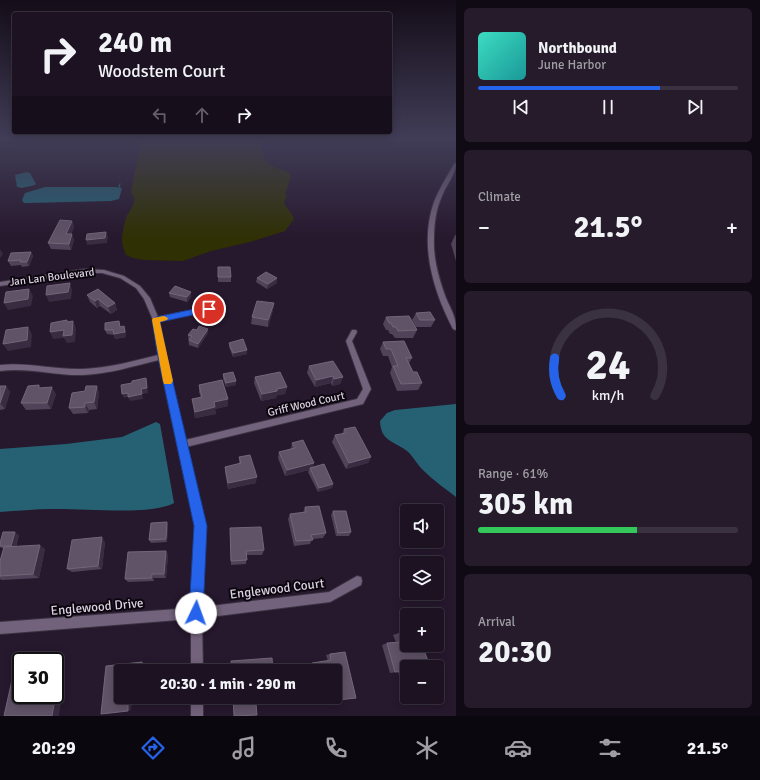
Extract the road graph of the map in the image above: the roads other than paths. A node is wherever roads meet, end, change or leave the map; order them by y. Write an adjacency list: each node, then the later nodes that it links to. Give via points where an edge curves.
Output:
1 (452, 172): 5 (street, via 436,207 430,237 435,275)
2 (0, 284): 4 (street, Jan Lan Boulevard, via 84,271 102,271 122,277 138,287 147,298)
3 (222, 306): 4 (street)
4 (156, 320): 7 (street, Jan Lan Boulevard)
5 (456, 327)
6 (354, 332): 9 (street, Griff Wood Court, via 349,341 367,389 360,402)
7 (162, 357): 8 (street, via 82,372); 9 (street, Jan Lan Boulevard)
8 (0, 368)
9 (183, 444): 11 (street, Jan Lan Boulevard, via 200,526)
10 (357, 581): 11 (street, Englewood Court, via 330,597)
11 (196, 613): 12 (street, Englewood Drive); 13 (street, Jan Lan Boulevard)
12 (0, 628)
13 (197, 664)
14 (197, 704): 15 (street)
15 (197, 716)

